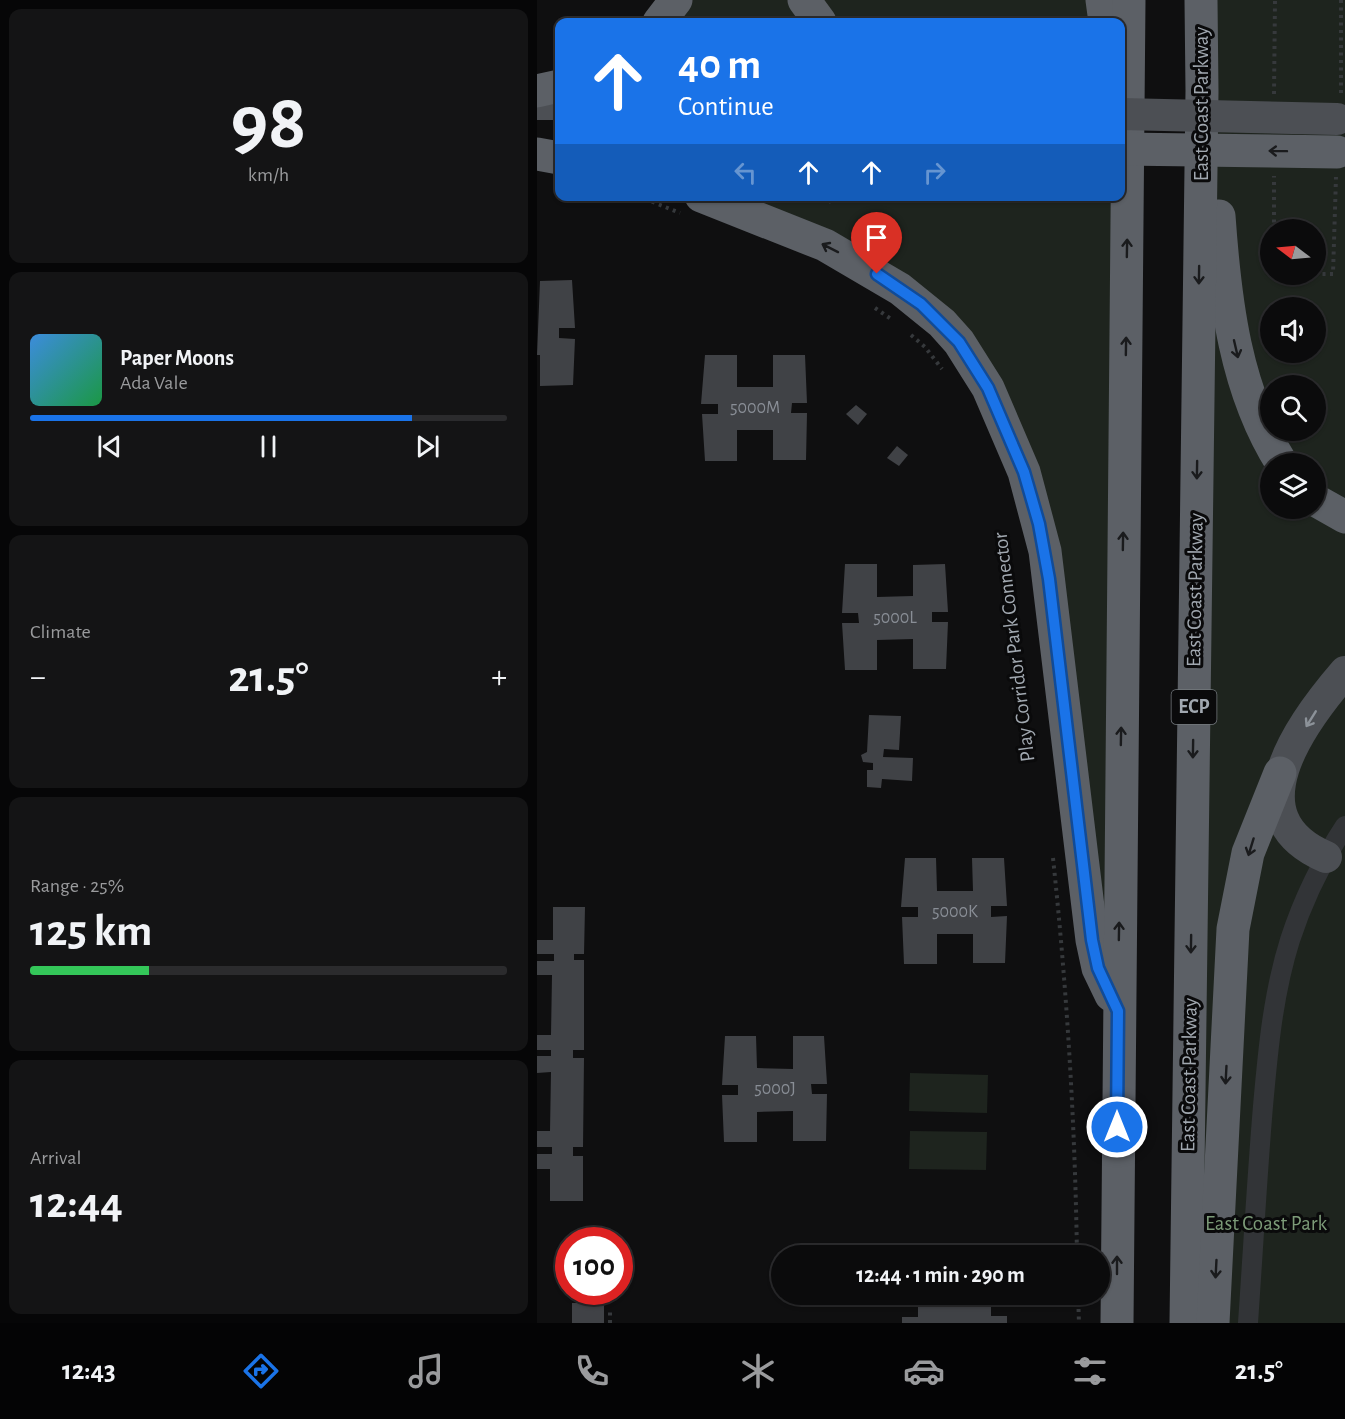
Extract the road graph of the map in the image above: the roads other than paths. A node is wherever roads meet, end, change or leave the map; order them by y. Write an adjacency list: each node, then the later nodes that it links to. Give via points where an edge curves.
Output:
1 (676, 0): 6 (highway)
2 (804, 0): 7 (highway)
3 (1101, 0): 8 (highway)
4 (1129, 0): 10 (highway)
5 (1201, 0): 9 (highway, East Coast Parkway / ECP)
6 (662, 18)
7 (818, 18)
8 (1104, 18)
9 (1201, 44): 25 (highway, one-way to 25, via 1218,89 1217,184 1232,330 1251,400); 34 (highway, East Coast Parkway / ECP, one-way to 34)
10 (1125, 80)
11 (555, 87): 12 (highway)
12 (537, 91)
13 (537, 104): 14 (main road)
14 (555, 104)
15 (1341, 113): 16 (main road, bridge)
16 (1125, 120)
17 (1125, 120): 22 (highway, one-way to 17, bridge)
18 (537, 143): 19 (highway)
19 (555, 143)
20 (537, 154): 21 (highway)
21 (555, 157)
22 (1339, 157)
23 (1123, 201): 32 (highway, one-way to 23)
24 (692, 205): 32 (highway, one-way to 24, via 1098,968 1092,940 1043,542 1024,472 988,388 942,322 900,289 825,245)
25 (1277, 453)
26 (1326, 506): 27 (highway)
27 (1345, 517)
28 (1345, 672): 29 (main road, one-way to 29, via 1308,722)
29 (1280, 773): 31 (main road, via 1279,802 1284,824 1297,842); 35 (highway, one-way to 35, via 1248,853 1233,928)
30 (1345, 826): 31 (street)
31 (1326, 857): 36 (street, via 1290,939 1273,1012)
32 (1118, 1011): 33 (highway, one-way to 32)
33 (1117, 1323)
34 (1186, 1323)
35 (1213, 1323)
36 (1248, 1323)

